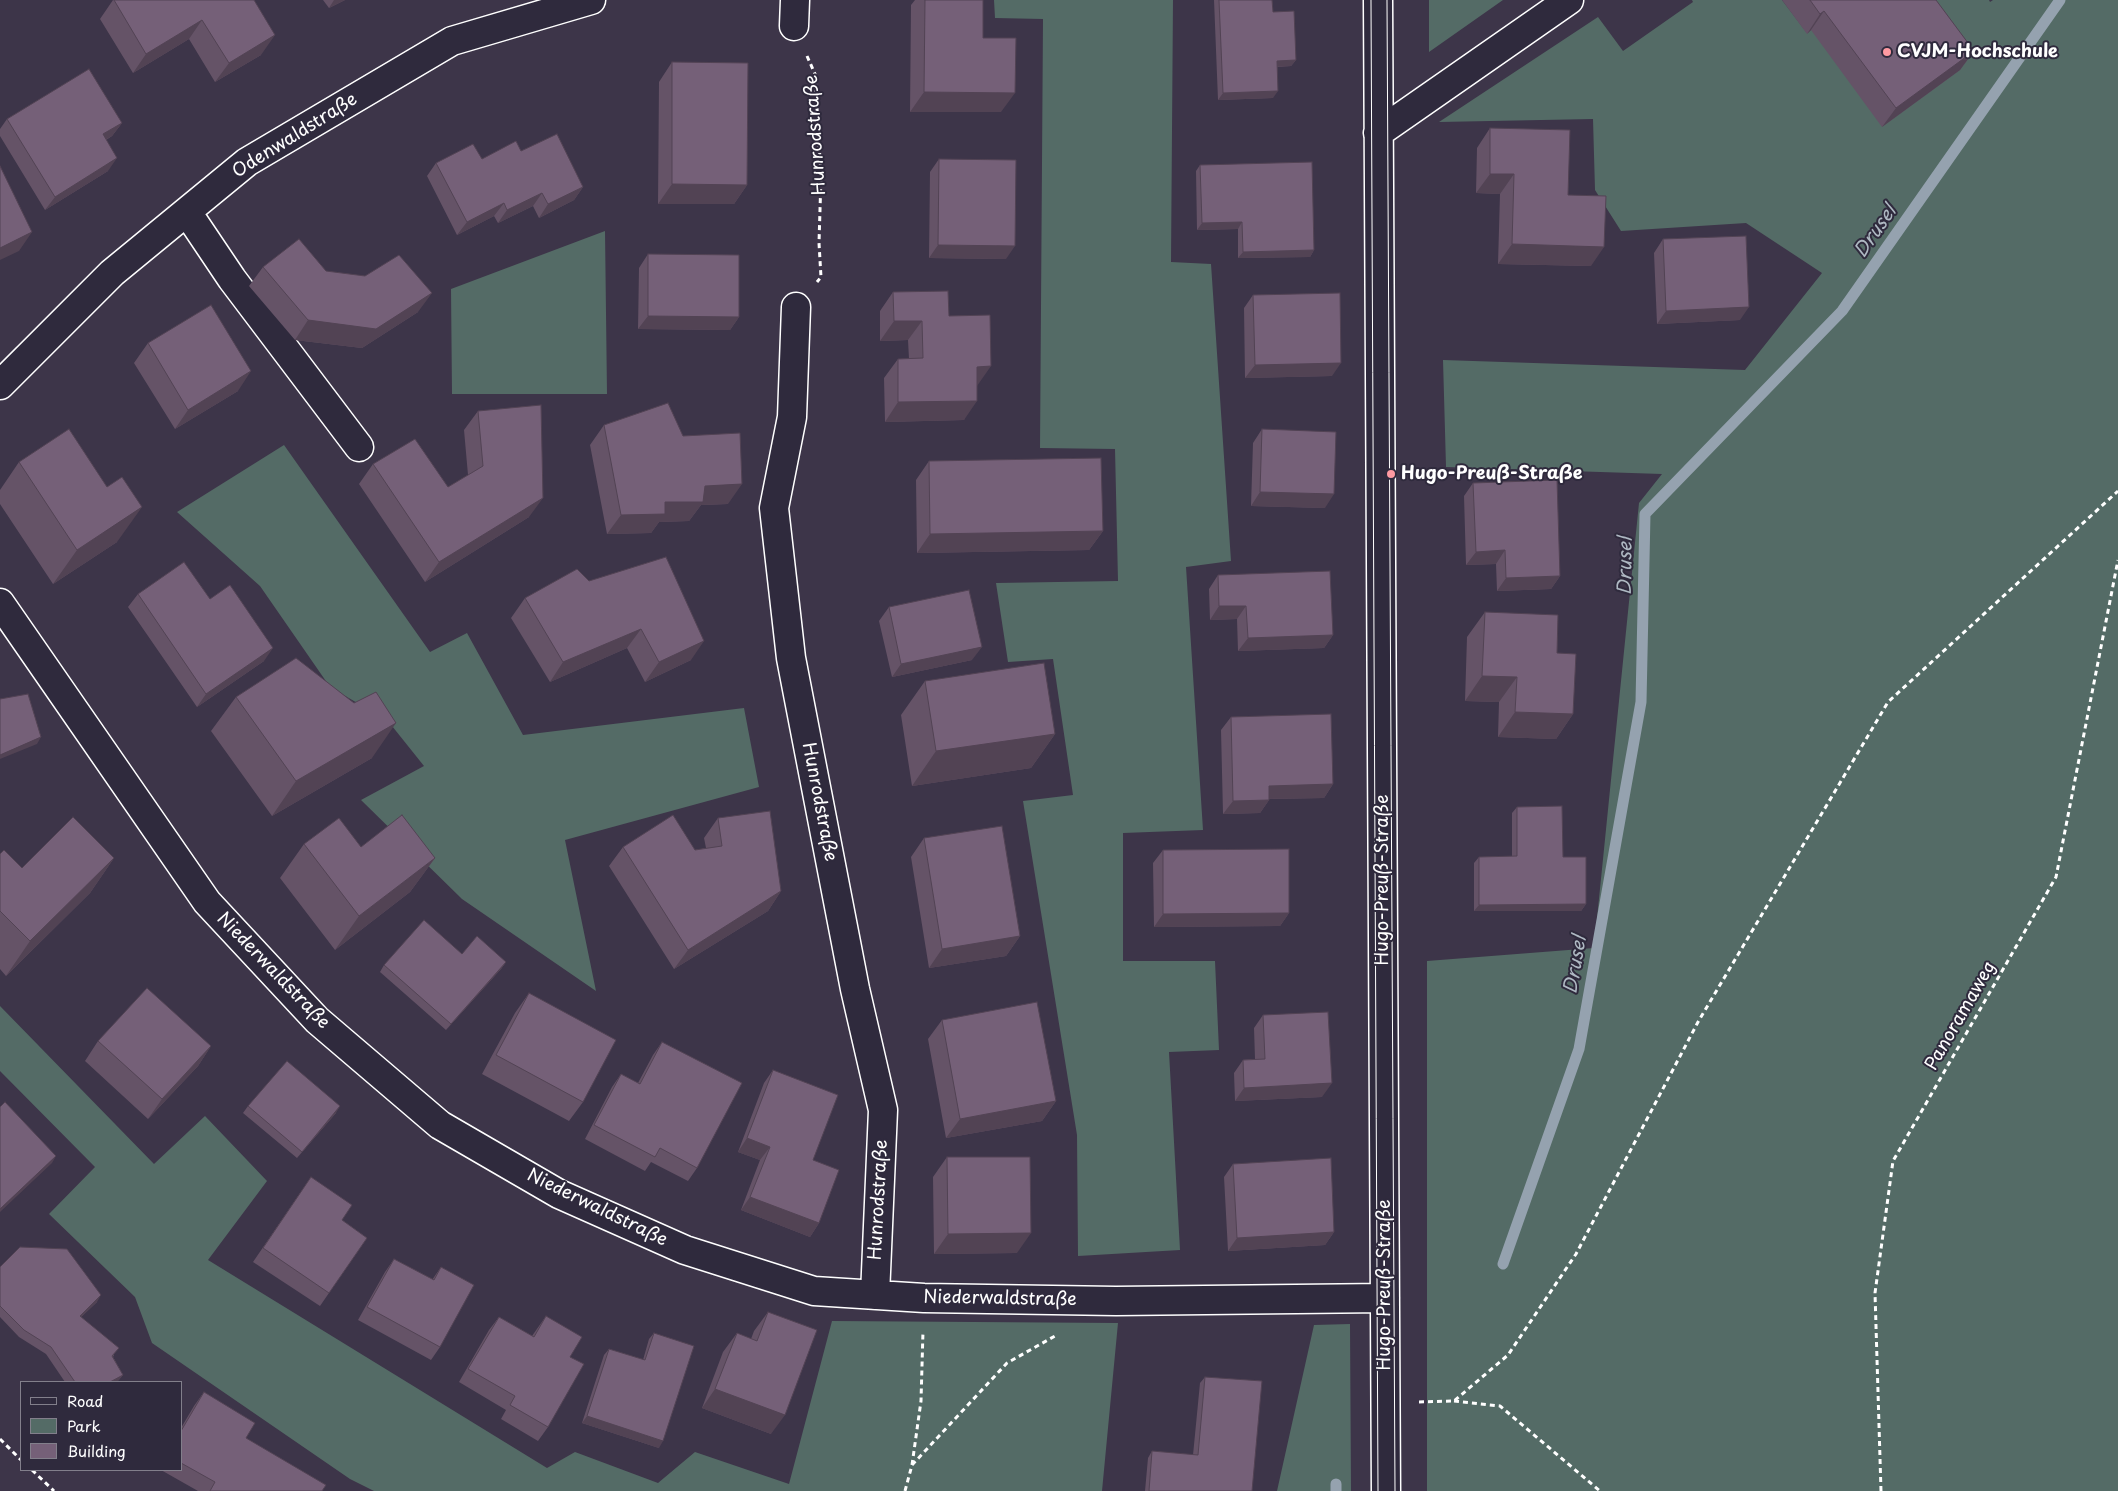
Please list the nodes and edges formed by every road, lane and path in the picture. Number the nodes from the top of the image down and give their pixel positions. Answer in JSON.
{"nodes":[{"id":1,"x":590,"y":0,"type":"edge"},
{"id":2,"x":1378,"y":0,"type":"edge"},
{"id":3,"x":1569,"y":0,"type":"edge"},
{"id":4,"x":795,"y":13,"type":"edge"},
{"id":5,"x":1378,"y":133,"type":"junction"},
{"id":6,"x":187,"y":212,"type":"junction"},
{"id":7,"x":819,"y":243,"type":"dead end"},
{"id":8,"x":796,"y":307,"type":"dead end"},
{"id":9,"x":0,"y":385,"type":"edge"},
{"id":10,"x":359,"y":447,"type":"dead end"},
{"id":11,"x":2118,"y":491,"type":"edge"},
{"id":12,"x":2118,"y":560,"type":"edge"},
{"id":13,"x":0,"y":603,"type":"edge"},
{"id":14,"x":875,"y":1295,"type":"junction"},
{"id":15,"x":924,"y":1298,"type":"junction"},
{"id":16,"x":1385,"y":1298,"type":"junction"},
{"id":17,"x":1057,"y":1334,"type":"dead end"},
{"id":18,"x":1454,"y":1401,"type":"junction"},
{"id":19,"x":1386,"y":1403,"type":"junction"},
{"id":20,"x":0,"y":1439,"type":"edge"},
{"id":21,"x":20,"y":1459,"type":"edge"},
{"id":22,"x":912,"y":1465,"type":"junction"},
{"id":23,"x":33,"y":1471,"type":"edge"},
{"id":24,"x":54,"y":1491,"type":"edge"},
{"id":25,"x":905,"y":1491,"type":"edge"},
{"id":26,"x":1386,"y":1491,"type":"edge"},
{"id":27,"x":1600,"y":1491,"type":"edge"},
{"id":28,"x":1881,"y":1491,"type":"edge"}],
"edges":[{"from":1,"to":6,"type":"street","name":"Odenwaldstraße"},
{"from":2,"to":5,"type":"street","name":"Hugo-Preuß-Straße"},
{"from":3,"to":5,"type":"street"},
{"from":4,"to":7,"type":"path","name":"Hunrodstraße"},
{"from":5,"to":16,"type":"street","name":"Hugo-Preuß-Straße"},
{"from":6,"to":9,"type":"street","name":"Odenwaldstraße"},
{"from":6,"to":10,"type":"street"},
{"from":8,"to":14,"type":"street","name":"Hunrodstraße"},
{"from":11,"to":18,"type":"path"},
{"from":12,"to":28,"type":"path","name":"Panoramaweg"},
{"from":13,"to":14,"type":"street","name":"Niederwaldstraße"},
{"from":14,"to":15,"type":"street","name":"Niederwaldstraße"},
{"from":15,"to":16,"type":"street","name":"Niederwaldstraße"},
{"from":15,"to":22,"type":"path"},
{"from":16,"to":19,"type":"street","name":"Hugo-Preuß-Straße"},
{"from":17,"to":22,"type":"path"},
{"from":18,"to":19,"type":"path"},
{"from":18,"to":27,"type":"path"},
{"from":19,"to":26,"type":"street","name":"Hugo-Preuß-Straße"},
{"from":20,"to":21,"type":"path"},
{"from":22,"to":25,"type":"path"},
{"from":23,"to":24,"type":"path"}]}
